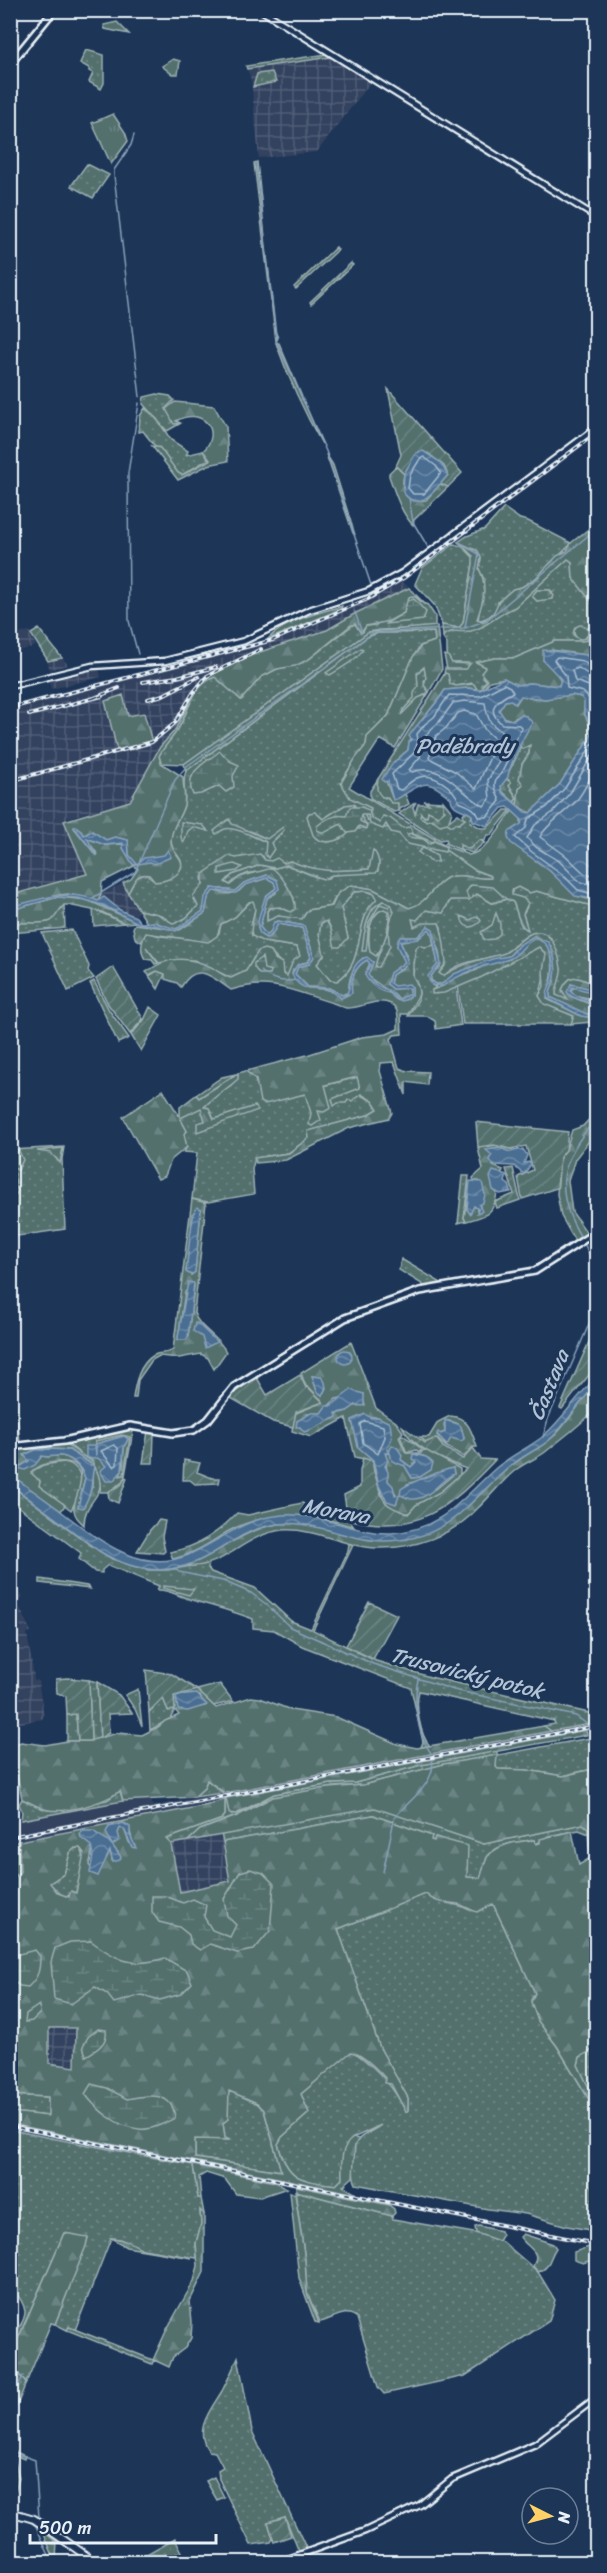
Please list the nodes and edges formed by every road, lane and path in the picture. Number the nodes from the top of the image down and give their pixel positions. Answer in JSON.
{"nodes":[{"id":1,"x":54,"y":10,"type":"edge"},
{"id":2,"x":261,"y":10,"type":"edge"},
{"id":3,"x":10,"y":64,"type":"edge"},
{"id":4,"x":597,"y":217,"type":"edge"},
{"id":5,"x":597,"y":428,"type":"edge"},
{"id":6,"x":10,"y":686,"type":"edge"},
{"id":7,"x":597,"y":1232,"type":"edge"},
{"id":8,"x":10,"y":1447,"type":"edge"},
{"id":9,"x":597,"y":2398,"type":"edge"},
{"id":10,"x":10,"y":2512,"type":"edge"},
{"id":11,"x":95,"y":2562,"type":"edge"},
{"id":12,"x":280,"y":2562,"type":"edge"}],
"edges":[{"from":1,"to":3,"type":"main road"},
{"from":2,"to":4,"type":"street"},
{"from":5,"to":6,"type":"street"},
{"from":7,"to":8,"type":"main road"},
{"from":9,"to":12,"type":"street"},
{"from":10,"to":11,"type":"main road"}]}
